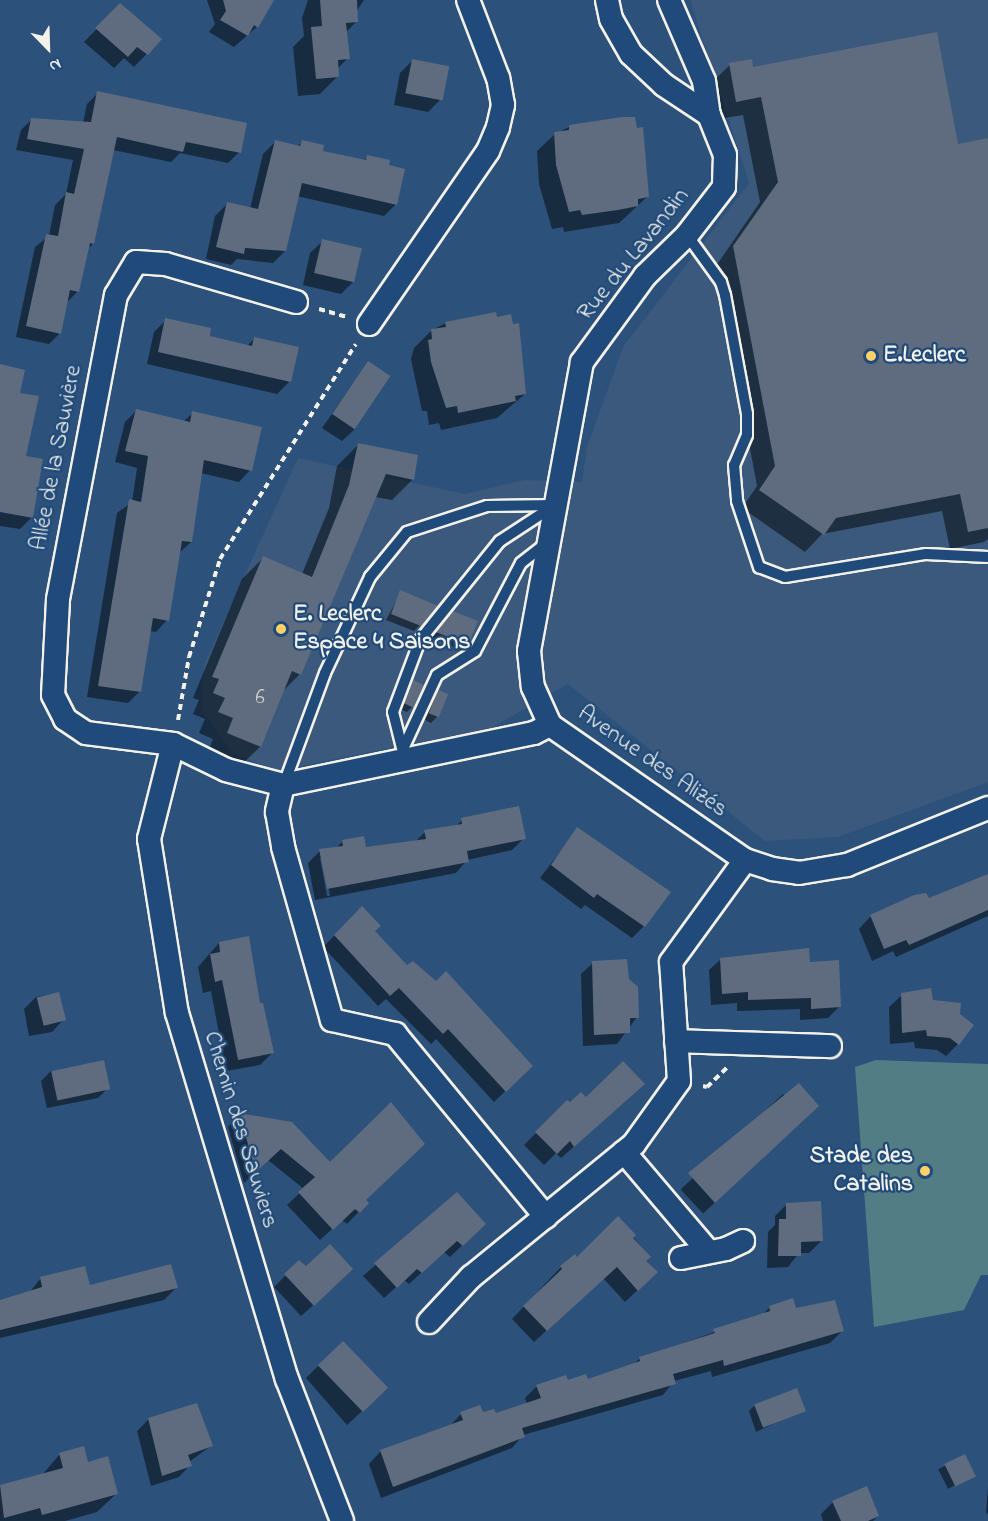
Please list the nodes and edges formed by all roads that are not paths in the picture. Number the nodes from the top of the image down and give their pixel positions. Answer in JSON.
{"nodes":[{"id":1,"x":468,"y":0,"type":"edge"},
{"id":2,"x":607,"y":0,"type":"edge"},
{"id":3,"x":669,"y":0,"type":"edge"},
{"id":4,"x":709,"y":115,"type":"junction"},
{"id":5,"x":687,"y":235,"type":"junction"},
{"id":6,"x":296,"y":302,"type":"road end"},
{"id":7,"x":369,"y":324,"type":"road end"},
{"id":8,"x":555,"y":505,"type":"junction"},
{"id":9,"x":548,"y":542,"type":"junction"},
{"id":10,"x":988,"y":557,"type":"edge"},
{"id":11,"x":550,"y":724,"type":"junction"},
{"id":12,"x":173,"y":744,"type":"junction"},
{"id":13,"x":404,"y":755,"type":"junction"},
{"id":14,"x":283,"y":785,"type":"junction"},
{"id":15,"x":988,"y":808,"type":"edge"},
{"id":16,"x":745,"y":860,"type":"junction"},
{"id":17,"x":676,"y":1041,"type":"junction"},
{"id":18,"x":830,"y":1046,"type":"dead end"},
{"id":19,"x":624,"y":1152,"type":"junction"},
{"id":20,"x":546,"y":1217,"type":"junction"},
{"id":21,"x":743,"y":1241,"type":"dead end"},
{"id":22,"x":708,"y":1251,"type":"junction"},
{"id":23,"x":681,"y":1258,"type":"dead end"},
{"id":24,"x":429,"y":1322,"type":"dead end"},
{"id":25,"x":342,"y":1521,"type":"edge"}],
"edges":[{"from":1,"to":7,"type":"street"},
{"from":2,"to":4,"type":"street"},
{"from":3,"to":4,"type":"street","name":"Rue du Lavandin"},
{"from":4,"to":5,"type":"street","name":"Rue du Lavandin"},
{"from":5,"to":8,"type":"street","name":"Rue du Lavandin"},
{"from":5,"to":10,"type":"lane"},
{"from":6,"to":12,"type":"street","name":"Allée de la Sauvière"},
{"from":8,"to":9,"type":"street","name":"Rue du Lavandin"},
{"from":8,"to":13,"type":"lane"},
{"from":8,"to":14,"type":"lane"},
{"from":9,"to":11,"type":"street","name":"Rue du Lavandin"},
{"from":9,"to":13,"type":"lane"},
{"from":11,"to":13,"type":"street","name":"Avenue des Alizés"},
{"from":11,"to":16,"type":"street","name":"Avenue des Alizés"},
{"from":12,"to":14,"type":"street","name":"Avenue des Alizés"},
{"from":12,"to":25,"type":"street","name":"Chemin des Sauviers"},
{"from":13,"to":14,"type":"street","name":"Avenue des Alizés"},
{"from":14,"to":20,"type":"street"},
{"from":15,"to":16,"type":"street","name":"Avenue des Alizés"},
{"from":16,"to":17,"type":"street"},
{"from":17,"to":18,"type":"street"},
{"from":17,"to":19,"type":"street"},
{"from":19,"to":20,"type":"street"},
{"from":19,"to":22,"type":"street"},
{"from":20,"to":24,"type":"street"},
{"from":21,"to":22,"type":"street"},
{"from":22,"to":23,"type":"street"}]}
